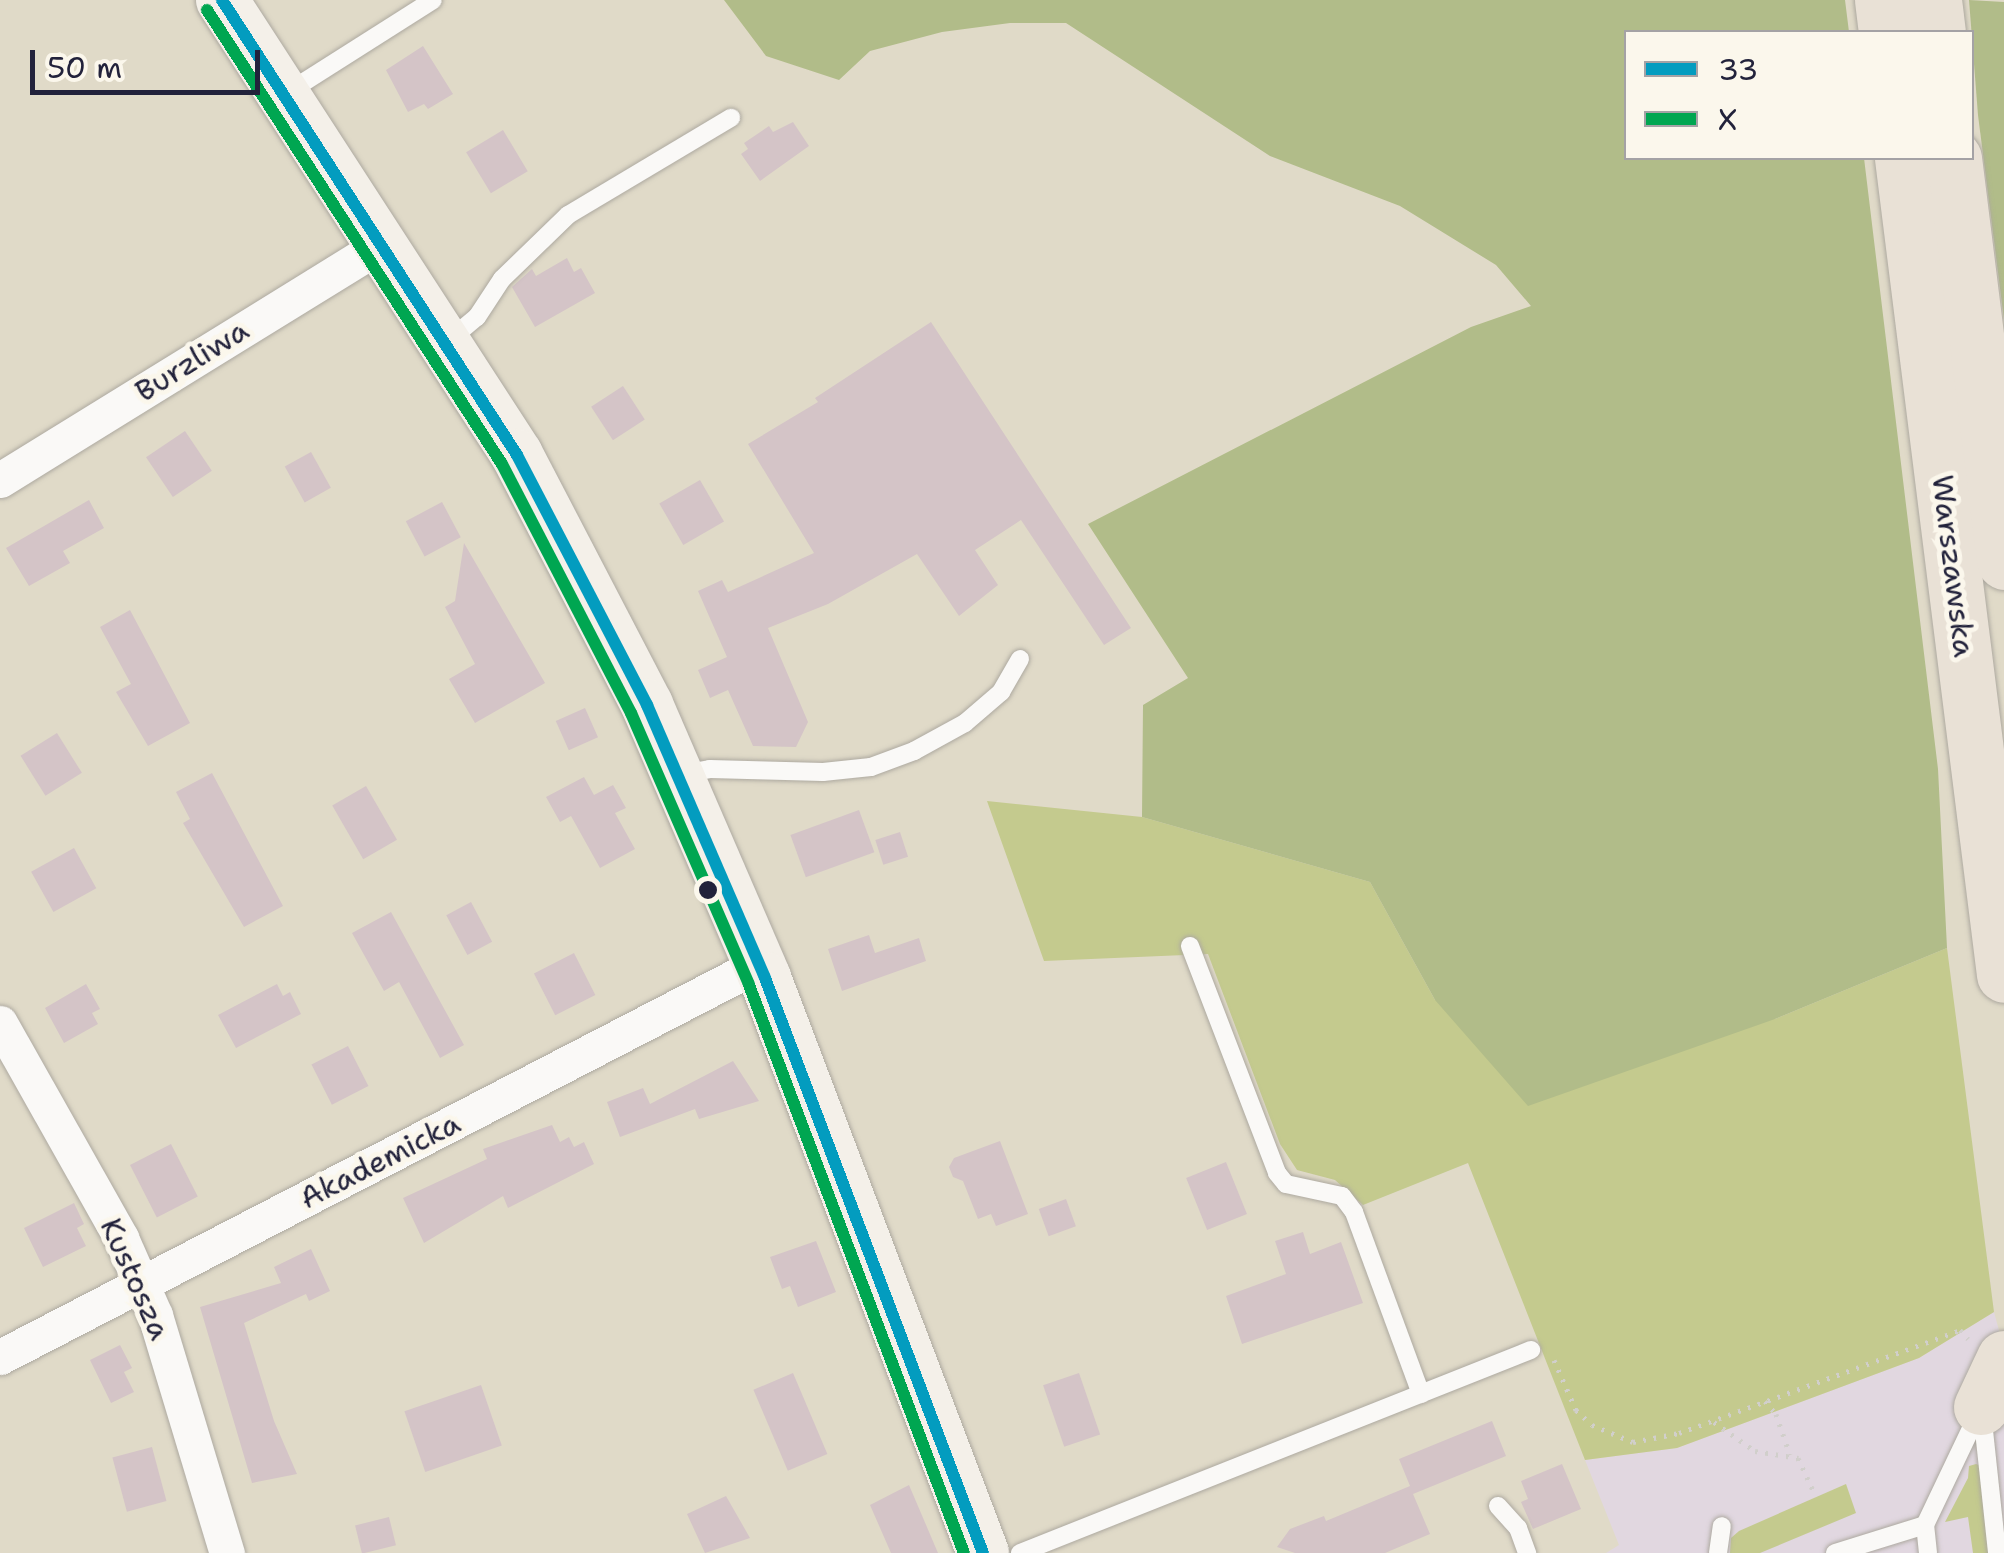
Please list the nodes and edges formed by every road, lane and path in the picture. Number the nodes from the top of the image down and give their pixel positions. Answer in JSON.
{"nodes":[{"id":1,"x":222,"y":0,"type":"edge"},
{"id":2,"x":433,"y":0,"type":"edge"},
{"id":3,"x":1882,"y":0,"type":"edge"},
{"id":4,"x":1934,"y":0,"type":"edge"},
{"id":5,"x":1886,"y":30,"type":"edge"},
{"id":6,"x":1938,"y":30,"type":"edge"},
{"id":7,"x":285,"y":94,"type":"junction"},
{"id":8,"x":731,"y":118,"type":"dead end"},
{"id":9,"x":1902,"y":160,"type":"edge"},
{"id":10,"x":1954,"y":160,"type":"edge"},
{"id":11,"x":384,"y":243,"type":"junction"},
{"id":12,"x":447,"y":343,"type":"junction"},
{"id":13,"x":0,"y":480,"type":"edge"},
{"id":14,"x":2004,"y":562,"type":"edge"},
{"id":15,"x":1020,"y":659,"type":"dead end"},
{"id":16,"x":677,"y":775,"type":"junction"},
{"id":17,"x":1190,"y":946,"type":"dead end"},
{"id":18,"x":759,"y":964,"type":"junction"},
{"id":19,"x":2004,"y":975,"type":"edge"},
{"id":20,"x":0,"y":1023,"type":"edge"},
{"id":21,"x":141,"y":1283,"type":"junction"},
{"id":22,"x":1532,"y":1350,"type":"joint"},
{"id":23,"x":0,"y":1357,"type":"edge"},
{"id":24,"x":1995,"y":1379,"type":"edge"},
{"id":25,"x":1420,"y":1394,"type":"junction"},
{"id":26,"x":1765,"y":1402,"type":"junction"},
{"id":27,"x":1711,"y":1421,"type":"junction"},
{"id":28,"x":1790,"y":1456,"type":"junction"},
{"id":29,"x":1814,"y":1490,"type":"dead end"},
{"id":30,"x":1498,"y":1506,"type":"dead end"},
{"id":31,"x":1722,"y":1526,"type":"dead end"},
{"id":32,"x":1925,"y":1526,"type":"junction"},
{"id":33,"x":227,"y":1553,"type":"edge"},
{"id":34,"x":983,"y":1553,"type":"edge"},
{"id":35,"x":1020,"y":1553,"type":"edge"},
{"id":36,"x":1527,"y":1553,"type":"edge"},
{"id":37,"x":1718,"y":1553,"type":"edge"},
{"id":38,"x":1835,"y":1553,"type":"edge"},
{"id":39,"x":1928,"y":1553,"type":"edge"},
{"id":40,"x":1998,"y":1553,"type":"edge"}],
"edges":[{"from":1,"to":7,"type":"street"},
{"from":2,"to":7,"type":"lane"},
{"from":3,"to":5,"type":"main road"},
{"from":4,"to":6,"type":"main road"},
{"from":7,"to":11,"type":"street"},
{"from":8,"to":12,"type":"lane"},
{"from":9,"to":19,"type":"main road","name":"Warszawska"},
{"from":10,"to":14,"type":"main road","name":"Warszawska"},
{"from":11,"to":12,"type":"street"},
{"from":11,"to":13,"type":"street","name":"Burzliwa"},
{"from":12,"to":16,"type":"street"},
{"from":15,"to":16,"type":"lane"},
{"from":16,"to":18,"type":"street"},
{"from":17,"to":25,"type":"lane"},
{"from":18,"to":21,"type":"street","name":"Akademicka"},
{"from":18,"to":34,"type":"street"},
{"from":20,"to":21,"type":"street","name":"Kustosza"},
{"from":21,"to":23,"type":"street","name":"Akademicka"},
{"from":21,"to":33,"type":"street","name":"Kustosza"},
{"from":22,"to":25,"type":"lane"},
{"from":22,"to":27,"type":"path"},
{"from":24,"to":26,"type":"path"},
{"from":24,"to":32,"type":"lane"},
{"from":24,"to":40,"type":"lane"},
{"from":25,"to":35,"type":"lane"},
{"from":26,"to":27,"type":"path"},
{"from":26,"to":28,"type":"path"},
{"from":27,"to":28,"type":"path"},
{"from":28,"to":29,"type":"path"},
{"from":30,"to":36,"type":"lane"},
{"from":31,"to":37,"type":"lane"},
{"from":32,"to":38,"type":"lane"},
{"from":32,"to":39,"type":"lane"}]}
